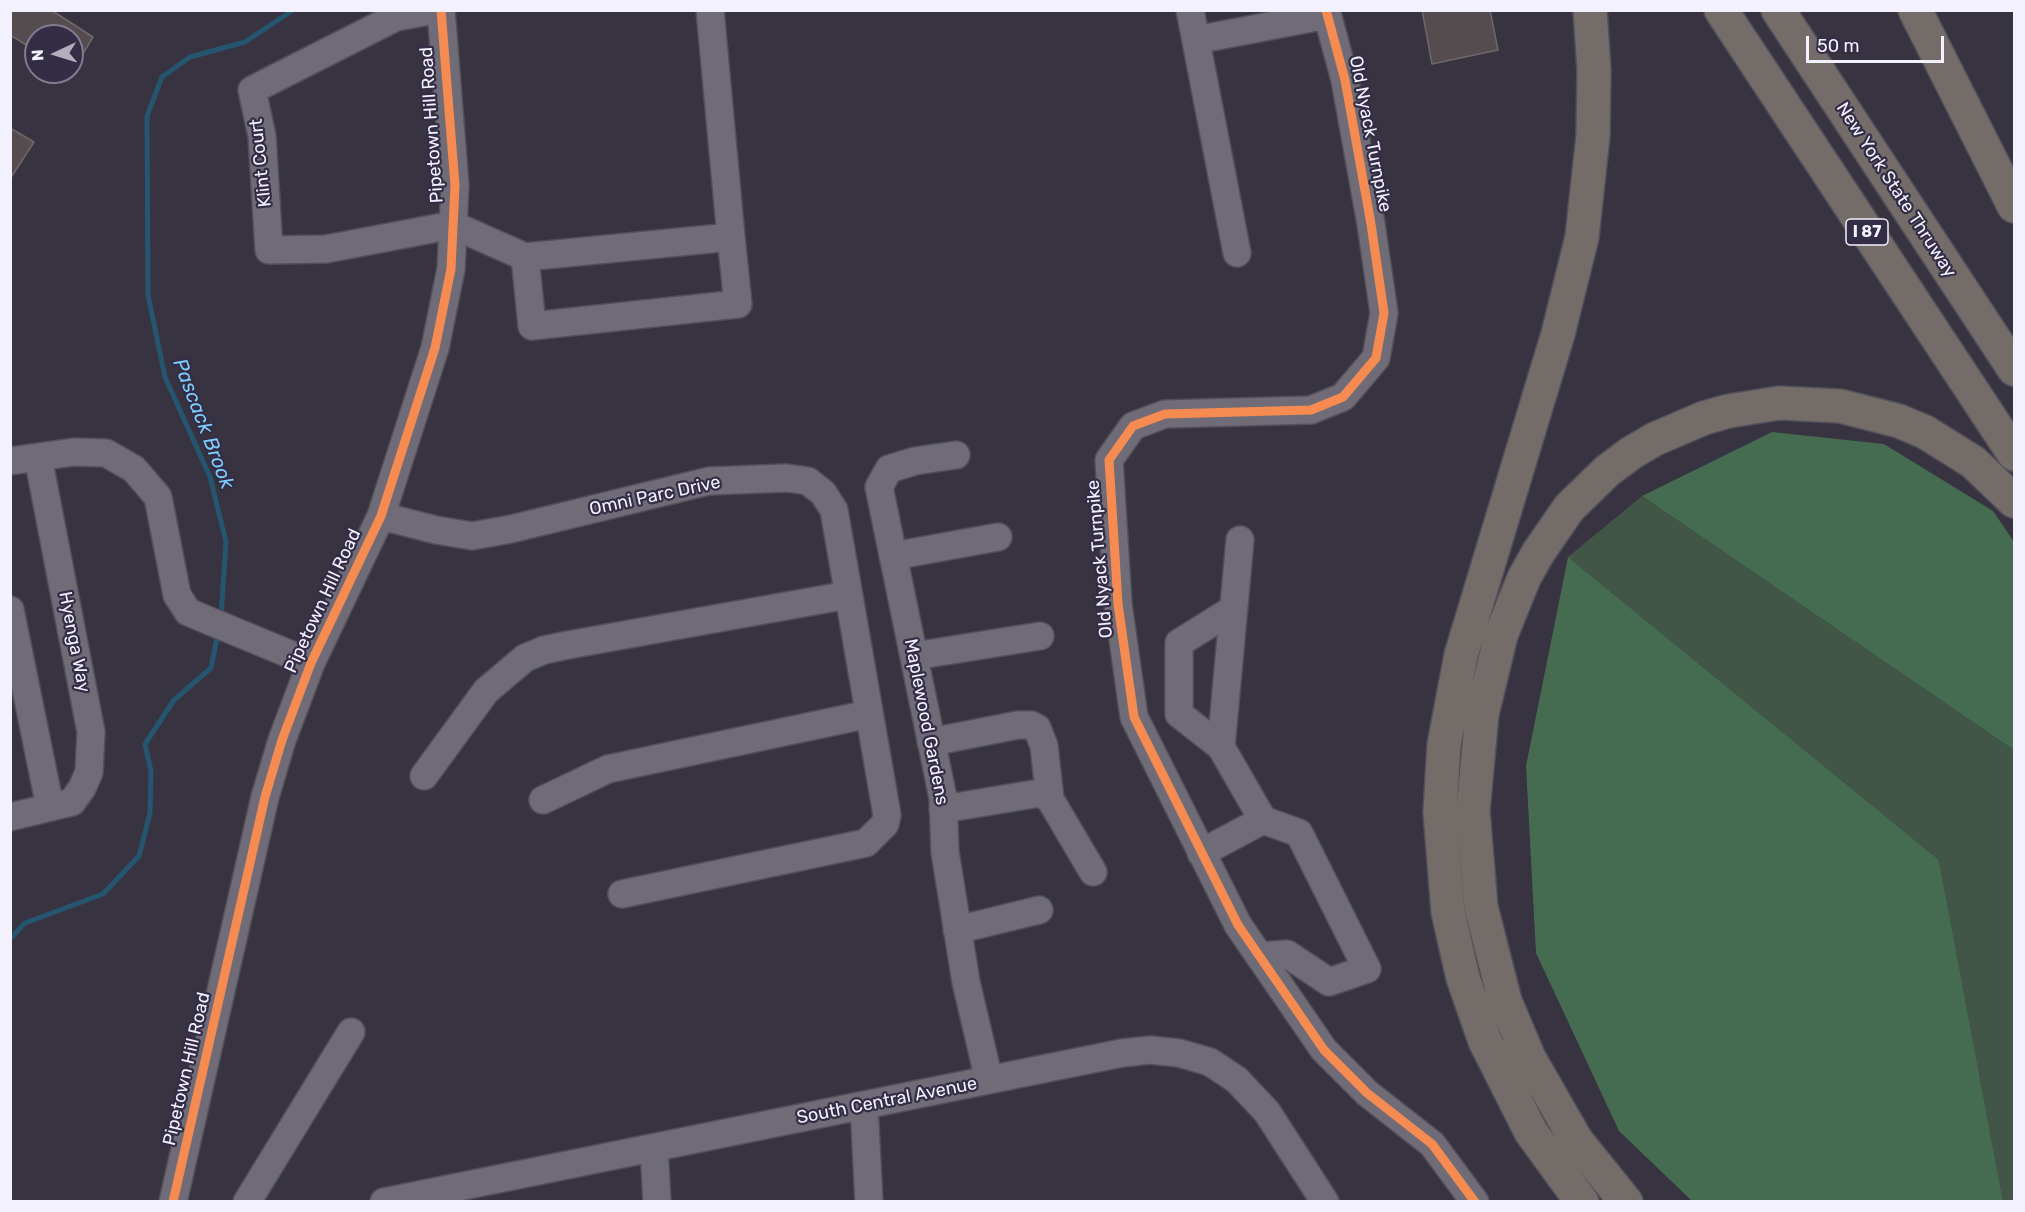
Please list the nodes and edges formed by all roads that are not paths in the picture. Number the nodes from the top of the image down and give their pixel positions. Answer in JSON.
{"nodes":[{"id":1,"x":435,"y":10,"type":"edge"},
{"id":2,"x":441,"y":10,"type":"edge"},
{"id":3,"x":710,"y":10,"type":"edge"},
{"id":4,"x":1190,"y":10,"type":"edge"},
{"id":5,"x":1590,"y":10,"type":"edge"},
{"id":6,"x":1720,"y":10,"type":"edge"},
{"id":7,"x":1778,"y":10,"type":"edge"},
{"id":8,"x":1915,"y":10,"type":"edge"},
{"id":9,"x":1327,"y":13,"type":"edge"},
{"id":10,"x":1196,"y":40,"type":"junction"},
{"id":11,"x":2014,"y":206,"type":"edge"},
{"id":12,"x":453,"y":225,"type":"junction"},
{"id":13,"x":731,"y":237,"type":"junction"},
{"id":14,"x":1237,"y":253,"type":"dead end"},
{"id":15,"x":525,"y":257,"type":"junction"},
{"id":16,"x":2014,"y":369,"type":"edge"},
{"id":17,"x":2014,"y":454,"type":"edge"},
{"id":18,"x":956,"y":455,"type":"dead end"},
{"id":19,"x":38,"y":457,"type":"junction"},
{"id":20,"x":10,"y":461,"type":"edge"},
{"id":21,"x":2014,"y":501,"type":"edge"},
{"id":22,"x":381,"y":516,"type":"junction"},
{"id":23,"x":998,"y":537,"type":"dead end"},
{"id":24,"x":1239,"y":540,"type":"dead end"},
{"id":25,"x":893,"y":556,"type":"junction"},
{"id":26,"x":848,"y":595,"type":"junction"},
{"id":27,"x":10,"y":610,"type":"edge"},
{"id":28,"x":1232,"y":610,"type":"junction"},
{"id":29,"x":1040,"y":636,"type":"dead end"},
{"id":30,"x":914,"y":656,"type":"junction"},
{"id":31,"x":311,"y":663,"type":"junction"},
{"id":32,"x":869,"y":714,"type":"junction"},
{"id":33,"x":931,"y":742,"type":"junction"},
{"id":34,"x":1221,"y":747,"type":"junction"},
{"id":35,"x":424,"y":776,"type":"dead end"},
{"id":36,"x":1050,"y":799,"type":"junction"},
{"id":37,"x":543,"y":800,"type":"dead end"},
{"id":38,"x":50,"y":807,"type":"junction"},
{"id":39,"x":943,"y":809,"type":"junction"},
{"id":40,"x":10,"y":817,"type":"edge"},
{"id":41,"x":1263,"y":820,"type":"junction"},
{"id":42,"x":1202,"y":853,"type":"junction"},
{"id":43,"x":1093,"y":872,"type":"dead end"},
{"id":44,"x":622,"y":894,"type":"dead end"},
{"id":45,"x":1039,"y":910,"type":"dead end"},
{"id":46,"x":957,"y":930,"type":"junction"},
{"id":47,"x":1261,"y":956,"type":"junction"},
{"id":48,"x":351,"y":1032,"type":"dead end"},
{"id":49,"x":989,"y":1080,"type":"junction"},
{"id":50,"x":864,"y":1105,"type":"junction"},
{"id":51,"x":654,"y":1148,"type":"junction"},
{"id":52,"x":451,"y":1196,"type":"edge"},
{"id":53,"x":173,"y":1202,"type":"edge"},
{"id":54,"x":247,"y":1202,"type":"edge"},
{"id":55,"x":384,"y":1202,"type":"edge"},
{"id":56,"x":657,"y":1202,"type":"edge"},
{"id":57,"x":869,"y":1202,"type":"edge"},
{"id":58,"x":1325,"y":1202,"type":"edge"},
{"id":59,"x":1475,"y":1202,"type":"edge"},
{"id":60,"x":1582,"y":1202,"type":"edge"},
{"id":61,"x":1626,"y":1202,"type":"edge"}],
"edges":[{"from":1,"to":12,"type":"street","name":"Klint Court"},
{"from":2,"to":12,"type":"street","name":"Pipetown Hill Road"},
{"from":3,"to":13,"type":"street"},
{"from":4,"to":10,"type":"street"},
{"from":5,"to":60,"type":"highway"},
{"from":6,"to":17,"type":"highway","number":"I 87"},
{"from":7,"to":16,"type":"highway","name":"New York State Thruway","number":"I 87"},
{"from":8,"to":11,"type":"highway"},
{"from":9,"to":10,"type":"street"},
{"from":9,"to":42,"type":"street","name":"Old Nyack Turnpike"},
{"from":10,"to":14,"type":"street"},
{"from":12,"to":15,"type":"street"},
{"from":12,"to":22,"type":"street","name":"Pipetown Hill Road"},
{"from":13,"to":15,"type":"street"},
{"from":13,"to":15,"type":"street"},
{"from":18,"to":25,"type":"street","name":"Maplewood Gardens"},
{"from":19,"to":20,"type":"street"},
{"from":19,"to":31,"type":"street"},
{"from":19,"to":38,"type":"street","name":"Hyenga Way"},
{"from":21,"to":61,"type":"highway"},
{"from":22,"to":26,"type":"street","name":"Omni Parc Drive"},
{"from":22,"to":31,"type":"street","name":"Pipetown Hill Road"},
{"from":23,"to":25,"type":"street"},
{"from":24,"to":28,"type":"street"},
{"from":25,"to":30,"type":"street","name":"Maplewood Gardens"},
{"from":26,"to":32,"type":"street","name":"Omni Parc Drive"},
{"from":26,"to":35,"type":"street"},
{"from":27,"to":38,"type":"street"},
{"from":28,"to":34,"type":"street"},
{"from":28,"to":34,"type":"street"},
{"from":29,"to":30,"type":"street"},
{"from":30,"to":33,"type":"street","name":"Maplewood Gardens"},
{"from":31,"to":53,"type":"street","name":"Pipetown Hill Road"},
{"from":32,"to":37,"type":"street"},
{"from":32,"to":44,"type":"street","name":"Omni Parc Drive"},
{"from":33,"to":36,"type":"street"},
{"from":33,"to":39,"type":"street","name":"Maplewood Gardens"},
{"from":34,"to":41,"type":"street"},
{"from":36,"to":39,"type":"street"},
{"from":36,"to":43,"type":"street"},
{"from":38,"to":40,"type":"street","name":"Hyenga Way"},
{"from":39,"to":46,"type":"street","name":"Maplewood Gardens"},
{"from":41,"to":42,"type":"street"},
{"from":41,"to":47,"type":"street"},
{"from":42,"to":47,"type":"street","name":"Old Nyack Turnpike"},
{"from":45,"to":46,"type":"street"},
{"from":46,"to":49,"type":"street","name":"Maplewood Gardens"},
{"from":47,"to":59,"type":"street","name":"Old Nyack Turnpike"},
{"from":48,"to":54,"type":"street"},
{"from":49,"to":50,"type":"street","name":"South Central Avenue"},
{"from":49,"to":58,"type":"street","name":"South Central Avenue"},
{"from":50,"to":51,"type":"street","name":"South Central Avenue"},
{"from":50,"to":57,"type":"street"},
{"from":51,"to":52,"type":"street","name":"South Central Avenue"},
{"from":51,"to":56,"type":"street"},
{"from":52,"to":55,"type":"street","name":"South Central Avenue"}]}
